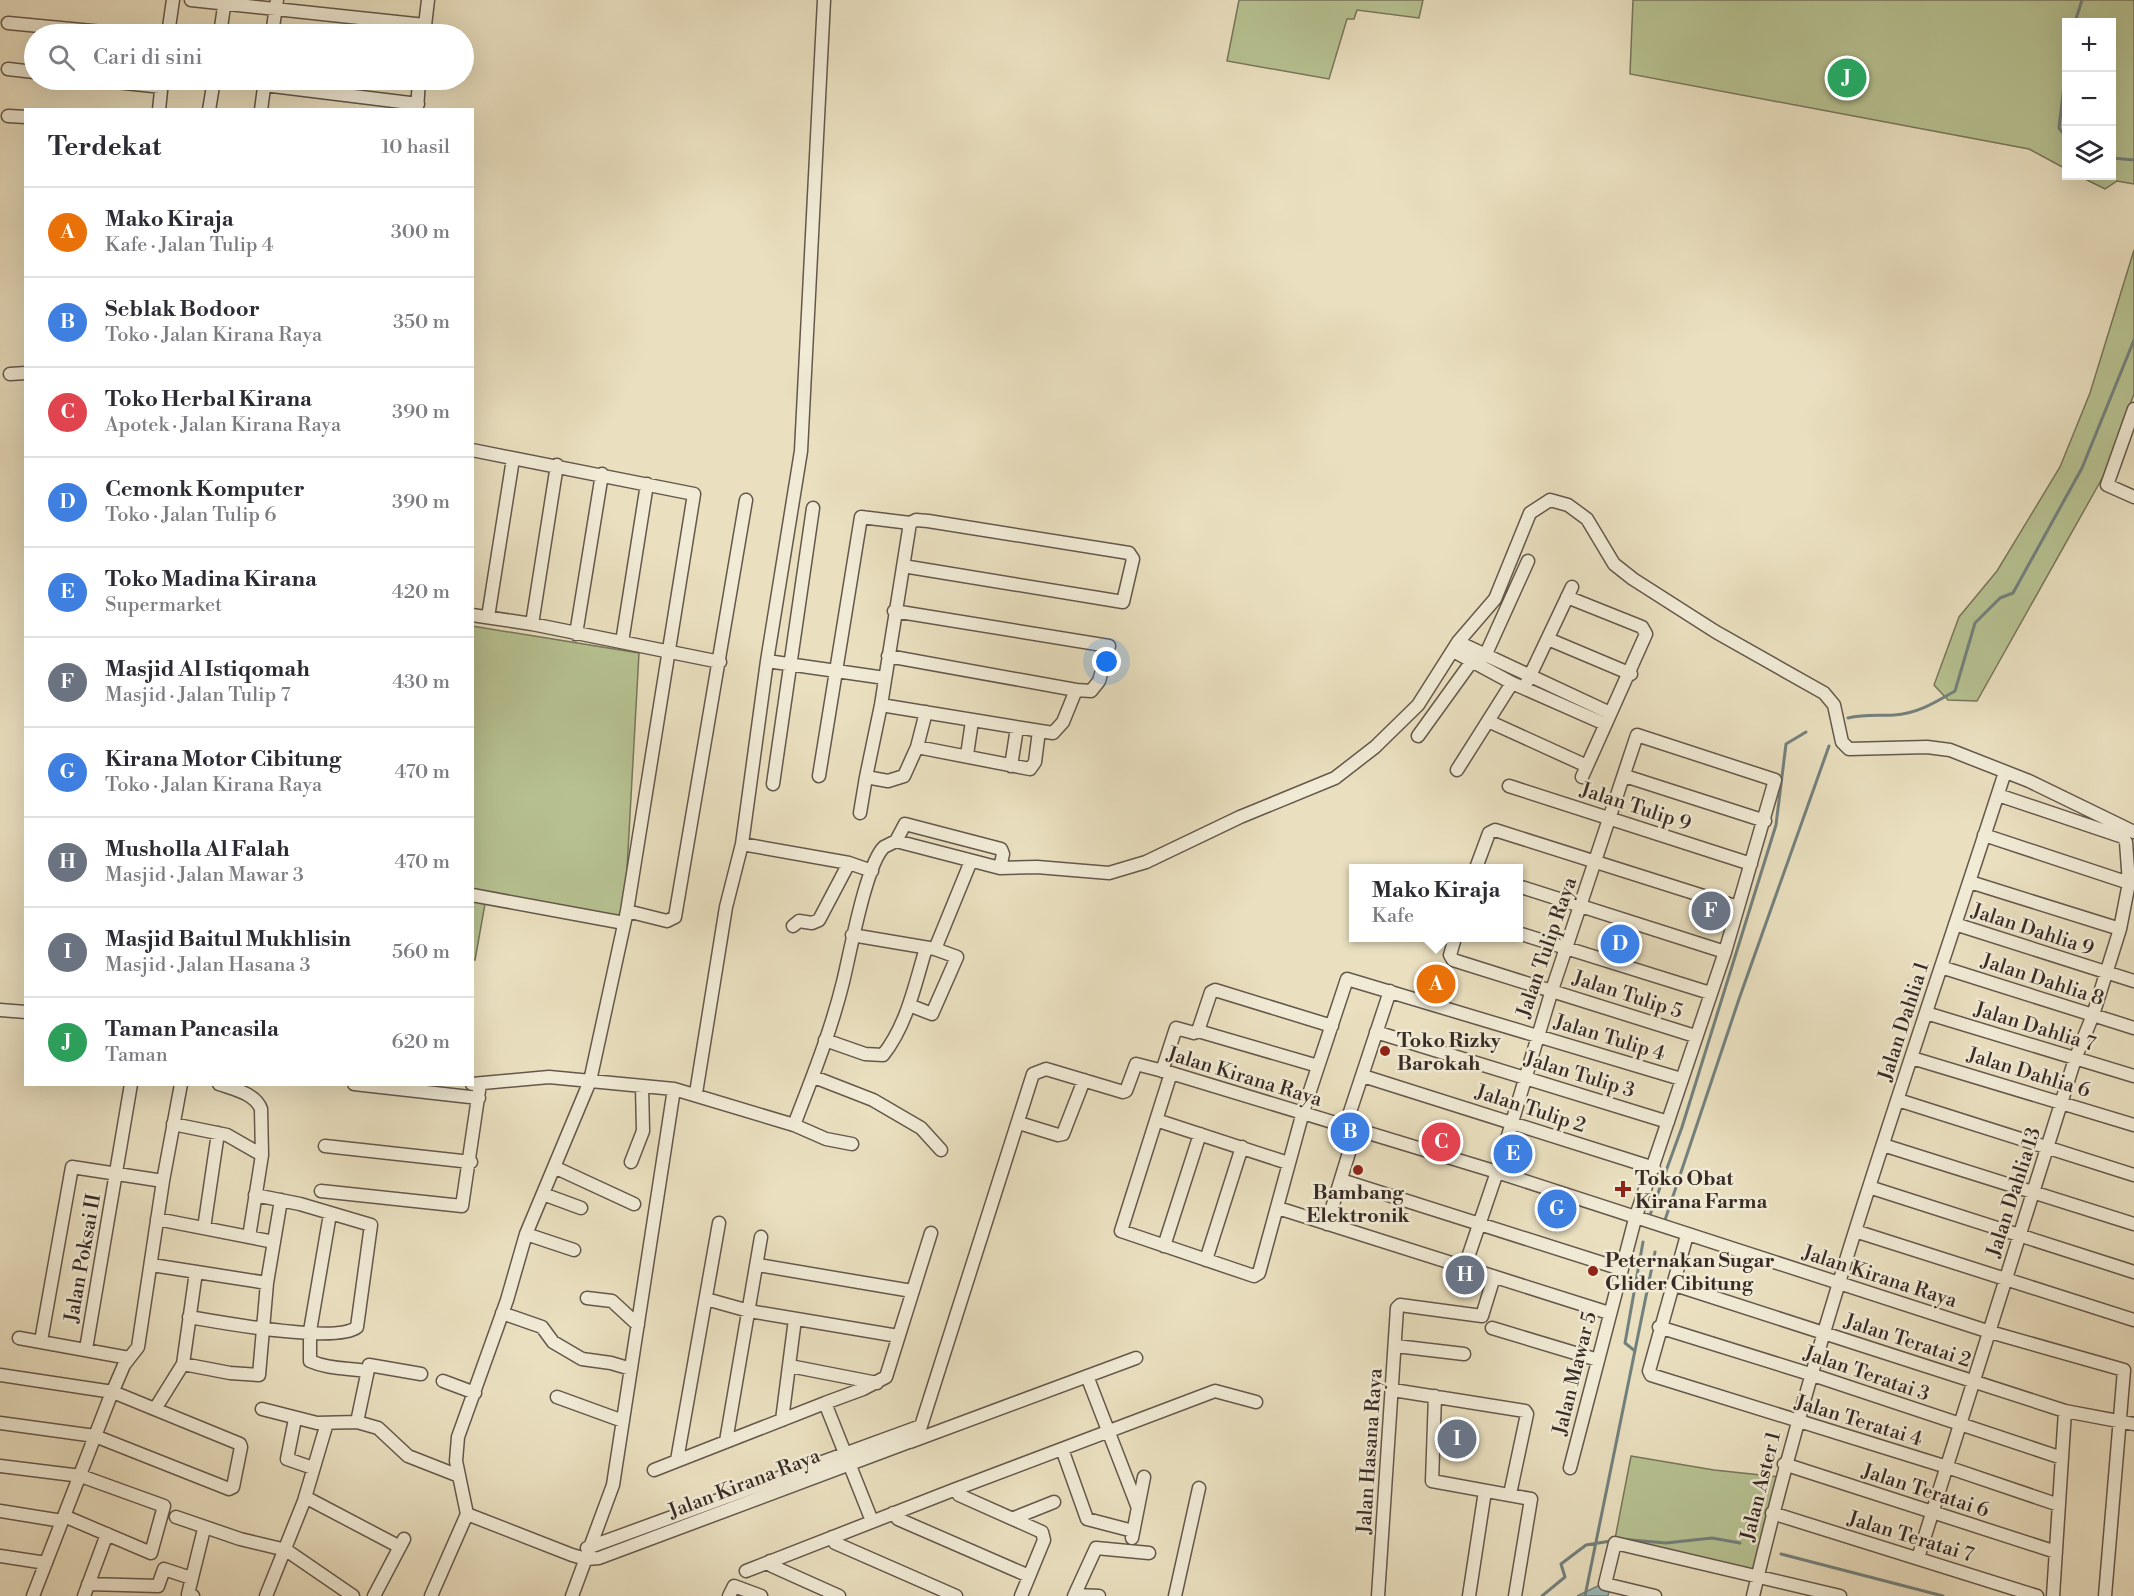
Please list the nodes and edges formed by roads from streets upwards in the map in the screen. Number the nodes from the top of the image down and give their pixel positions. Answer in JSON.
{"nodes":[{"id":1,"x":173,"y":0,"type":"edge"},
{"id":2,"x":191,"y":0,"type":"edge"},
{"id":3,"x":428,"y":0,"type":"edge"},
{"id":4,"x":824,"y":0,"type":"edge"},
{"id":5,"x":225,"y":2,"type":"edge"},
{"id":6,"x":277,"y":5,"type":"edge"},
{"id":7,"x":8,"y":23,"type":"dead end"},
{"id":8,"x":169,"y":24,"type":"edge"},
{"id":9,"x":222,"y":24,"type":"edge"},
{"id":10,"x":274,"y":24,"type":"edge"},
{"id":11,"x":389,"y":24,"type":"edge"},
{"id":12,"x":426,"y":24,"type":"edge"},
{"id":13,"x":24,"y":25,"type":"edge"},
{"id":14,"x":8,"y":69,"type":"dead end"},
{"id":15,"x":24,"y":71,"type":"edge"},
{"id":16,"x":161,"y":90,"type":"edge"},
{"id":17,"x":212,"y":90,"type":"edge"},
{"id":18,"x":264,"y":90,"type":"edge"},
{"id":19,"x":314,"y":90,"type":"edge"},
{"id":20,"x":418,"y":90,"type":"edge"},
{"id":21,"x":417,"y":107,"type":"edge"},
{"id":22,"x":159,"y":108,"type":"edge"},
{"id":23,"x":209,"y":108,"type":"edge"},
{"id":24,"x":261,"y":108,"type":"edge"},
{"id":25,"x":8,"y":116,"type":"dead end"},
{"id":26,"x":24,"y":117,"type":"edge"},
{"id":27,"x":24,"y":373,"type":"edge"},
{"id":28,"x":10,"y":374,"type":"dead end"},
{"id":29,"x":2134,"y":409,"type":"edge"},
{"id":30,"x":474,"y":450,"type":"edge"},
{"id":31,"x":513,"y":459,"type":"junction"},
{"id":32,"x":557,"y":465,"type":"junction"},
{"id":33,"x":602,"y":474,"type":"junction"},
{"id":34,"x":647,"y":484,"type":"junction"},
{"id":35,"x":2134,"y":497,"type":"edge"},
{"id":36,"x":746,"y":500,"type":"dead end"},
{"id":37,"x":813,"y":508,"type":"dead end"},
{"id":38,"x":910,"y":523,"type":"junction"},
{"id":39,"x":1528,"y":561,"type":"dead end"},
{"id":40,"x":903,"y":566,"type":"junction"},
{"id":41,"x":894,"y":611,"type":"junction"},
{"id":42,"x":474,"y":615,"type":"edge"},
{"id":43,"x":488,"y":617,"type":"junction"},
{"id":44,"x":532,"y":624,"type":"junction"},
{"id":45,"x":576,"y":634,"type":"junction"},
{"id":46,"x":1548,"y":639,"type":"junction"},
{"id":47,"x":622,"y":642,"type":"junction"},
{"id":48,"x":1455,"y":647,"type":"junction"},
{"id":49,"x":669,"y":652,"type":"junction"},
{"id":50,"x":888,"y":656,"type":"junction"},
{"id":51,"x":1478,"y":657,"type":"junction"},
{"id":52,"x":767,"y":661,"type":"junction"},
{"id":53,"x":720,"y":662,"type":"junction"},
{"id":54,"x":789,"y":665,"type":"junction"},
{"id":55,"x":836,"y":672,"type":"junction"},
{"id":56,"x":1631,"y":674,"type":"junction"},
{"id":57,"x":1530,"y":676,"type":"junction"},
{"id":58,"x":885,"y":678,"type":"junction"},
{"id":59,"x":1517,"y":686,"type":"junction"},
{"id":60,"x":1076,"y":690,"type":"junction"},
{"id":61,"x":881,"y":705,"type":"junction"},
{"id":62,"x":926,"y":712,"type":"junction"},
{"id":63,"x":1607,"y":718,"type":"junction"},
{"id":64,"x":972,"y":721,"type":"junction"},
{"id":65,"x":1488,"y":721,"type":"junction"},
{"id":66,"x":1017,"y":728,"type":"junction"},
{"id":67,"x":1039,"y":731,"type":"junction"},
{"id":68,"x":1418,"y":736,"type":"dead end"},
{"id":69,"x":917,"y":747,"type":"junction"},
{"id":70,"x":966,"y":755,"type":"junction"},
{"id":71,"x":1011,"y":766,"type":"junction"},
{"id":72,"x":1456,"y":770,"type":"dead end"},
{"id":73,"x":2005,"y":772,"type":"junction"},
{"id":74,"x":819,"y":776,"type":"dead end"},
{"id":75,"x":1625,"y":776,"type":"junction"},
{"id":76,"x":866,"y":777,"type":"junction"},
{"id":77,"x":773,"y":784,"type":"dead end"},
{"id":78,"x":1509,"y":786,"type":"dead end"},
{"id":79,"x":1998,"y":795,"type":"junction"},
{"id":80,"x":860,"y":813,"type":"dead end"},
{"id":81,"x":1610,"y":819,"type":"junction"},
{"id":82,"x":1765,"y":820,"type":"junction"},
{"id":83,"x":1984,"y":835,"type":"junction"},
{"id":84,"x":2129,"y":835,"type":"edge"},
{"id":85,"x":952,"y":836,"type":"junction"},
{"id":86,"x":897,"y":842,"type":"junction"},
{"id":87,"x":742,"y":844,"type":"junction"},
{"id":88,"x":946,"y":855,"type":"junction"},
{"id":89,"x":970,"y":861,"type":"junction"},
{"id":90,"x":1596,"y":861,"type":"junction"},
{"id":91,"x":849,"y":863,"type":"junction"},
{"id":92,"x":1477,"y":864,"type":"edge"},
{"id":93,"x":1751,"y":864,"type":"junction"},
{"id":94,"x":1000,"y":868,"type":"junction"},
{"id":95,"x":872,"y":871,"type":"junction"},
{"id":96,"x":1970,"y":882,"type":"junction"},
{"id":97,"x":2129,"y":883,"type":"junction"},
{"id":98,"x":1523,"y":888,"type":"edge"},
{"id":99,"x":474,"y":895,"type":"edge"},
{"id":100,"x":1581,"y":905,"type":"junction"},
{"id":101,"x":1738,"y":907,"type":"junction"},
{"id":102,"x":626,"y":917,"type":"junction"},
{"id":103,"x":1955,"y":924,"type":"junction"},
{"id":104,"x":793,"y":926,"type":"dead end"},
{"id":105,"x":2120,"y":928,"type":"junction"},
{"id":106,"x":1523,"y":934,"type":"edge"},
{"id":107,"x":852,"y":935,"type":"junction"},
{"id":108,"x":1454,"y":942,"type":"edge"},
{"id":109,"x":1568,"y":947,"type":"junction"},
{"id":110,"x":930,"y":949,"type":"junction"},
{"id":111,"x":1725,"y":952,"type":"junction"},
{"id":112,"x":1941,"y":967,"type":"junction"},
{"id":113,"x":2106,"y":973,"type":"junction"},
{"id":114,"x":2134,"y":981,"type":"edge"},
{"id":115,"x":1552,"y":990,"type":"junction"},
{"id":116,"x":1390,"y":991,"type":"junction"},
{"id":117,"x":1710,"y":993,"type":"junction"},
{"id":118,"x":909,"y":1005,"type":"junction"},
{"id":119,"x":0,"y":1010,"type":"edge"},
{"id":120,"x":24,"y":1012,"type":"edge"},
{"id":121,"x":1926,"y":1013,"type":"junction"},
{"id":122,"x":2093,"y":1015,"type":"junction"},
{"id":123,"x":1332,"y":1026,"type":"junction"},
{"id":124,"x":2134,"y":1028,"type":"edge"},
{"id":125,"x":1198,"y":1031,"type":"junction"},
{"id":126,"x":1376,"y":1032,"type":"junction"},
{"id":127,"x":1538,"y":1035,"type":"junction"},
{"id":128,"x":1695,"y":1036,"type":"junction"},
{"id":129,"x":825,"y":1040,"type":"junction"},
{"id":130,"x":1911,"y":1058,"type":"junction"},
{"id":131,"x":2075,"y":1059,"type":"junction"},
{"id":132,"x":1318,"y":1066,"type":"junction"},
{"id":133,"x":1167,"y":1072,"type":"junction"},
{"id":134,"x":1363,"y":1076,"type":"junction"},
{"id":135,"x":2134,"y":1076,"type":"edge"},
{"id":136,"x":814,"y":1077,"type":"junction"},
{"id":137,"x":1524,"y":1078,"type":"junction"},
{"id":138,"x":1681,"y":1079,"type":"junction"},
{"id":139,"x":590,"y":1080,"type":"junction"},
{"id":140,"x":1084,"y":1080,"type":"junction"},
{"id":141,"x":476,"y":1084,"type":"edge"},
{"id":142,"x":131,"y":1086,"type":"edge"},
{"id":143,"x":181,"y":1086,"type":"edge"},
{"id":144,"x":226,"y":1086,"type":"edge"},
{"id":145,"x":372,"y":1086,"type":"edge"},
{"id":146,"x":642,"y":1086,"type":"junction"},
{"id":147,"x":674,"y":1089,"type":"junction"},
{"id":148,"x":696,"y":1093,"type":"junction"},
{"id":149,"x":479,"y":1098,"type":"junction"},
{"id":150,"x":1898,"y":1100,"type":"junction"},
{"id":151,"x":2062,"y":1102,"type":"junction"},
{"id":152,"x":1303,"y":1112,"type":"junction"},
{"id":153,"x":1156,"y":1120,"type":"junction"},
{"id":154,"x":1511,"y":1122,"type":"junction"},
{"id":155,"x":1668,"y":1122,"type":"junction"},
{"id":156,"x":1019,"y":1123,"type":"junction"},
{"id":157,"x":173,"y":1124,"type":"junction"},
{"id":158,"x":794,"y":1125,"type":"junction"},
{"id":159,"x":2134,"y":1125,"type":"edge"},
{"id":160,"x":1351,"y":1129,"type":"junction"},
{"id":161,"x":218,"y":1133,"type":"junction"},
{"id":162,"x":1200,"y":1134,"type":"junction"},
{"id":163,"x":852,"y":1144,"type":"dead end"},
{"id":164,"x":1883,"y":1145,"type":"junction"},
{"id":165,"x":325,"y":1146,"type":"dead end"},
{"id":166,"x":1242,"y":1147,"type":"junction"},
{"id":167,"x":2047,"y":1148,"type":"junction"},
{"id":168,"x":941,"y":1150,"type":"dead end"},
{"id":169,"x":262,"y":1155,"type":"junction"},
{"id":170,"x":471,"y":1162,"type":"junction"},
{"id":171,"x":631,"y":1162,"type":"dead end"},
{"id":172,"x":1288,"y":1163,"type":"junction"},
{"id":173,"x":554,"y":1167,"type":"junction"},
{"id":174,"x":1654,"y":1168,"type":"junction"},
{"id":175,"x":1497,"y":1172,"type":"junction"},
{"id":176,"x":117,"y":1174,"type":"junction"},
{"id":177,"x":2134,"y":1175,"type":"edge"},
{"id":178,"x":1341,"y":1180,"type":"junction"},
{"id":179,"x":163,"y":1181,"type":"junction"},
{"id":180,"x":1869,"y":1188,"type":"junction"},
{"id":181,"x":321,"y":1191,"type":"dead end"},
{"id":182,"x":2034,"y":1191,"type":"junction"},
{"id":183,"x":543,"y":1194,"type":"junction"},
{"id":184,"x":255,"y":1195,"type":"junction"},
{"id":185,"x":281,"y":1200,"type":"junction"},
{"id":186,"x":634,"y":1204,"type":"dead end"},
{"id":187,"x":580,"y":1208,"type":"dead end"},
{"id":188,"x":1278,"y":1208,"type":"junction"},
{"id":189,"x":330,"y":1214,"type":"junction"},
{"id":190,"x":157,"y":1219,"type":"junction"},
{"id":191,"x":1635,"y":1219,"type":"junction"},
{"id":192,"x":719,"y":1223,"type":"dead end"},
{"id":193,"x":1327,"y":1224,"type":"junction"},
{"id":194,"x":1480,"y":1224,"type":"junction"},
{"id":195,"x":2134,"y":1224,"type":"edge"},
{"id":196,"x":204,"y":1228,"type":"junction"},
{"id":197,"x":1855,"y":1231,"type":"junction"},
{"id":198,"x":526,"y":1233,"type":"junction"},
{"id":199,"x":931,"y":1233,"type":"dead end"},
{"id":200,"x":1687,"y":1235,"type":"junction"},
{"id":201,"x":2020,"y":1235,"type":"junction"},
{"id":202,"x":249,"y":1237,"type":"junction"},
{"id":203,"x":761,"y":1237,"type":"dead end"},
{"id":204,"x":274,"y":1242,"type":"junction"},
{"id":205,"x":1164,"y":1246,"type":"junction"},
{"id":206,"x":574,"y":1250,"type":"dead end"},
{"id":207,"x":1206,"y":1260,"type":"junction"},
{"id":208,"x":152,"y":1265,"type":"junction"},
{"id":209,"x":758,"y":1265,"type":"junction"},
{"id":210,"x":1464,"y":1269,"type":"junction"},
{"id":211,"x":1621,"y":1269,"type":"junction"},
{"id":212,"x":196,"y":1272,"type":"junction"},
{"id":213,"x":2134,"y":1272,"type":"edge"},
{"id":214,"x":1494,"y":1277,"type":"junction"},
{"id":215,"x":2006,"y":1278,"type":"junction"},
{"id":216,"x":267,"y":1283,"type":"junction"},
{"id":217,"x":1672,"y":1284,"type":"junction"},
{"id":218,"x":1839,"y":1284,"type":"junction"},
{"id":219,"x":912,"y":1291,"type":"junction"},
{"id":220,"x":587,"y":1298,"type":"dead end"},
{"id":221,"x":706,"y":1299,"type":"junction"},
{"id":222,"x":749,"y":1311,"type":"junction"},
{"id":223,"x":502,"y":1313,"type":"junction"},
{"id":224,"x":1609,"y":1313,"type":"junction"},
{"id":225,"x":189,"y":1317,"type":"junction"},
{"id":226,"x":795,"y":1318,"type":"junction"},
{"id":227,"x":2134,"y":1320,"type":"edge"},
{"id":228,"x":638,"y":1325,"type":"junction"},
{"id":229,"x":1659,"y":1327,"type":"junction"},
{"id":230,"x":1492,"y":1328,"type":"dead end"},
{"id":231,"x":265,"y":1329,"type":"junction"},
{"id":232,"x":310,"y":1331,"type":"junction"},
{"id":233,"x":1990,"y":1332,"type":"junction"},
{"id":234,"x":1824,"y":1333,"type":"junction"},
{"id":235,"x":898,"y":1336,"type":"junction"},
{"id":236,"x":19,"y":1338,"type":"dead end"},
{"id":237,"x":41,"y":1341,"type":"junction"},
{"id":238,"x":1396,"y":1346,"type":"junction"},
{"id":239,"x":86,"y":1349,"type":"junction"},
{"id":240,"x":1464,"y":1354,"type":"dead end"},
{"id":241,"x":129,"y":1358,"type":"junction"},
{"id":242,"x":1136,"y":1358,"type":"dead end"},
{"id":243,"x":1598,"y":1360,"type":"junction"},
{"id":244,"x":183,"y":1364,"type":"junction"},
{"id":245,"x":790,"y":1366,"type":"junction"},
{"id":246,"x":2129,"y":1367,"type":"edge"},
{"id":247,"x":631,"y":1369,"type":"junction"},
{"id":248,"x":366,"y":1371,"type":"junction"},
{"id":249,"x":421,"y":1374,"type":"dead end"},
{"id":250,"x":0,"y":1375,"type":"edge"},
{"id":251,"x":1812,"y":1375,"type":"junction"},
{"id":252,"x":1087,"y":1376,"type":"junction"},
{"id":253,"x":443,"y":1381,"type":"dead end"},
{"id":254,"x":1974,"y":1381,"type":"junction"},
{"id":255,"x":877,"y":1383,"type":"junction"},
{"id":256,"x":1393,"y":1390,"type":"junction"},
{"id":257,"x":113,"y":1392,"type":"junction"},
{"id":258,"x":475,"y":1393,"type":"junction"},
{"id":259,"x":1435,"y":1396,"type":"junction"},
{"id":260,"x":557,"y":1397,"type":"dead end"},
{"id":261,"x":1256,"y":1402,"type":"dead end"},
{"id":262,"x":825,"y":1403,"type":"junction"},
{"id":263,"x":155,"y":1409,"type":"junction"},
{"id":264,"x":262,"y":1409,"type":"dead end"},
{"id":265,"x":2065,"y":1411,"type":"junction"},
{"id":266,"x":295,"y":1419,"type":"junction"},
{"id":267,"x":782,"y":1419,"type":"junction"},
{"id":268,"x":623,"y":1421,"type":"junction"},
{"id":269,"x":357,"y":1422,"type":"junction"},
{"id":270,"x":1797,"y":1422,"type":"junction"},
{"id":271,"x":0,"y":1423,"type":"edge"},
{"id":272,"x":327,"y":1423,"type":"junction"},
{"id":273,"x":2118,"y":1423,"type":"junction"},
{"id":274,"x":2134,"y":1424,"type":"edge"},
{"id":275,"x":1960,"y":1425,"type":"junction"},
{"id":276,"x":921,"y":1426,"type":"junction"},
{"id":277,"x":1108,"y":1431,"type":"junction"},
{"id":278,"x":95,"y":1436,"type":"junction"},
{"id":279,"x":726,"y":1441,"type":"junction"},
{"id":280,"x":909,"y":1442,"type":"junction"},
{"id":281,"x":1062,"y":1449,"type":"junction"},
{"id":282,"x":849,"y":1458,"type":"junction"},
{"id":283,"x":2062,"y":1458,"type":"junction"},
{"id":284,"x":677,"y":1460,"type":"junction"},
{"id":285,"x":1784,"y":1464,"type":"junction"},
{"id":286,"x":0,"y":1466,"type":"edge"},
{"id":287,"x":1947,"y":1467,"type":"junction"},
{"id":288,"x":313,"y":1468,"type":"junction"},
{"id":289,"x":1570,"y":1468,"type":"dead end"},
{"id":290,"x":654,"y":1470,"type":"dead end"},
{"id":291,"x":81,"y":1476,"type":"junction"},
{"id":292,"x":459,"y":1476,"type":"junction"},
{"id":293,"x":1144,"y":1477,"type":"dead end"},
{"id":294,"x":1198,"y":1488,"type":"dead end"},
{"id":295,"x":956,"y":1489,"type":"junction"},
{"id":296,"x":1485,"y":1491,"type":"junction"},
{"id":297,"x":1510,"y":1494,"type":"junction"},
{"id":298,"x":305,"y":1497,"type":"junction"},
{"id":299,"x":1054,"y":1502,"type":"dead end"},
{"id":300,"x":2059,"y":1505,"type":"junction"},
{"id":301,"x":1138,"y":1508,"type":"junction"},
{"id":302,"x":0,"y":1511,"type":"edge"},
{"id":303,"x":1032,"y":1511,"type":"junction"},
{"id":304,"x":893,"y":1513,"type":"junction"},
{"id":305,"x":1772,"y":1513,"type":"junction"},
{"id":306,"x":1932,"y":1513,"type":"junction"},
{"id":307,"x":467,"y":1514,"type":"junction"},
{"id":308,"x":176,"y":1517,"type":"dead end"},
{"id":309,"x":63,"y":1518,"type":"junction"},
{"id":310,"x":1014,"y":1518,"type":"junction"},
{"id":311,"x":872,"y":1521,"type":"junction"},
{"id":312,"x":204,"y":1529,"type":"junction"},
{"id":313,"x":1039,"y":1529,"type":"junction"},
{"id":314,"x":107,"y":1534,"type":"junction"},
{"id":315,"x":832,"y":1537,"type":"junction"},
{"id":316,"x":286,"y":1550,"type":"junction"},
{"id":317,"x":2056,"y":1552,"type":"junction"},
{"id":318,"x":588,"y":1553,"type":"junction"},
{"id":319,"x":1149,"y":1553,"type":"dead end"},
{"id":320,"x":0,"y":1556,"type":"edge"},
{"id":321,"x":1918,"y":1558,"type":"junction"},
{"id":322,"x":770,"y":1561,"type":"junction"},
{"id":323,"x":46,"y":1563,"type":"junction"},
{"id":324,"x":746,"y":1570,"type":"dead end"},
{"id":325,"x":1758,"y":1575,"type":"junction"},
{"id":326,"x":1029,"y":1576,"type":"junction"},
{"id":327,"x":191,"y":1578,"type":"junction"},
{"id":328,"x":86,"y":1590,"type":"edge"},
{"id":329,"x":1609,"y":1591,"type":"edge"},
{"id":330,"x":1075,"y":1595,"type":"edge"},
{"id":331,"x":33,"y":1596,"type":"edge"},
{"id":332,"x":193,"y":1596,"type":"edge"},
{"id":333,"x":266,"y":1596,"type":"edge"},
{"id":334,"x":353,"y":1596,"type":"edge"},
{"id":335,"x":374,"y":1596,"type":"edge"},
{"id":336,"x":431,"y":1596,"type":"edge"},
{"id":337,"x":572,"y":1596,"type":"edge"},
{"id":338,"x":729,"y":1596,"type":"edge"},
{"id":339,"x":761,"y":1596,"type":"edge"},
{"id":340,"x":839,"y":1596,"type":"edge"},
{"id":341,"x":956,"y":1596,"type":"edge"},
{"id":342,"x":1021,"y":1596,"type":"edge"},
{"id":343,"x":1099,"y":1596,"type":"edge"},
{"id":344,"x":1175,"y":1596,"type":"edge"},
{"id":345,"x":1377,"y":1596,"type":"edge"},
{"id":346,"x":1469,"y":1596,"type":"edge"},
{"id":347,"x":1515,"y":1596,"type":"edge"},
{"id":348,"x":1655,"y":1596,"type":"edge"},
{"id":349,"x":1753,"y":1596,"type":"edge"},
{"id":350,"x":1840,"y":1596,"type":"edge"},
{"id":351,"x":2037,"y":1596,"type":"edge"},
{"id":352,"x":2053,"y":1596,"type":"edge"},
{"id":353,"x":2105,"y":1596,"type":"edge"}],
"edges":[{"from":1,"to":8,"type":"street"},
{"from":2,"to":5,"type":"street"},
{"from":3,"to":12,"type":"street"},
{"from":4,"to":52,"type":"street"},
{"from":5,"to":6,"type":"street"},
{"from":5,"to":9,"type":"street"},
{"from":6,"to":10,"type":"street"},
{"from":6,"to":11,"type":"street"},
{"from":7,"to":13,"type":"street"},
{"from":14,"to":15,"type":"street"},
{"from":16,"to":22,"type":"street"},
{"from":17,"to":23,"type":"street"},
{"from":18,"to":24,"type":"street"},
{"from":19,"to":21,"type":"street"},
{"from":20,"to":21,"type":"street"},
{"from":25,"to":26,"type":"street"},
{"from":27,"to":28,"type":"street"},
{"from":29,"to":35,"type":"street"},
{"from":30,"to":31,"type":"street"},
{"from":31,"to":32,"type":"street"},
{"from":31,"to":43,"type":"street"},
{"from":32,"to":33,"type":"street"},
{"from":32,"to":44,"type":"street"},
{"from":33,"to":34,"type":"street"},
{"from":33,"to":45,"type":"street"},
{"from":34,"to":47,"type":"street"},
{"from":34,"to":49,"type":"street"},
{"from":36,"to":53,"type":"street"},
{"from":37,"to":54,"type":"street"},
{"from":38,"to":40,"type":"street"},
{"from":38,"to":40,"type":"street"},
{"from":38,"to":55,"type":"street"},
{"from":39,"to":51,"type":"street"},
{"from":40,"to":41,"type":"street"},
{"from":41,"to":50,"type":"street"},
{"from":41,"to":60,"type":"street"},
{"from":42,"to":43,"type":"street"},
{"from":43,"to":44,"type":"street"},
{"from":44,"to":45,"type":"street"},
{"from":45,"to":47,"type":"street"},
{"from":46,"to":56,"type":"street"},
{"from":46,"to":56,"type":"street"},
{"from":46,"to":57,"type":"street"},
{"from":47,"to":49,"type":"street"},
{"from":48,"to":51,"type":"street"},
{"from":48,"to":73,"type":"street"},
{"from":48,"to":94,"type":"street"},
{"from":49,"to":53,"type":"street"},
{"from":49,"to":102,"type":"street"},
{"from":50,"to":58,"type":"street"},
{"from":50,"to":60,"type":"street"},
{"from":51,"to":57,"type":"street"},
{"from":51,"to":59,"type":"street"},
{"from":51,"to":68,"type":"street"},
{"from":52,"to":54,"type":"street"},
{"from":52,"to":87,"type":"street"},
{"from":53,"to":102,"type":"street"},
{"from":54,"to":55,"type":"street"},
{"from":54,"to":77,"type":"street"},
{"from":55,"to":58,"type":"street"},
{"from":55,"to":74,"type":"street"},
{"from":56,"to":63,"type":"street"},
{"from":57,"to":59,"type":"street"},
{"from":57,"to":63,"type":"street"},
{"from":58,"to":61,"type":"street"},
{"from":59,"to":63,"type":"street"},
{"from":59,"to":65,"type":"street"},
{"from":60,"to":67,"type":"street"},
{"from":61,"to":62,"type":"street"},
{"from":61,"to":76,"type":"street"},
{"from":62,"to":64,"type":"street"},
{"from":62,"to":69,"type":"street"},
{"from":63,"to":65,"type":"street"},
{"from":64,"to":66,"type":"street"},
{"from":64,"to":70,"type":"street"},
{"from":65,"to":72,"type":"street"},
{"from":66,"to":67,"type":"street"},
{"from":66,"to":71,"type":"street"},
{"from":67,"to":71,"type":"street"},
{"from":69,"to":70,"type":"street"},
{"from":69,"to":76,"type":"street"},
{"from":70,"to":71,"type":"street"},
{"from":73,"to":79,"type":"street","name":"Jalan Dahlia 1"},
{"from":73,"to":84,"type":"street"},
{"from":75,"to":81,"type":"street","name":"Jalan Tulip Raya"},
{"from":75,"to":82,"type":"street"},
{"from":75,"to":82,"type":"street","name":"Jalan Tulip Raya"},
{"from":76,"to":80,"type":"street"},
{"from":78,"to":81,"type":"street","name":"Jalan Tulip 9"},
{"from":79,"to":83,"type":"street","name":"Jalan Dahlia 1"},
{"from":79,"to":84,"type":"street"},
{"from":81,"to":90,"type":"street","name":"Jalan Tulip Raya"},
{"from":81,"to":93,"type":"street","name":"Jalan Tulip 9"},
{"from":82,"to":93,"type":"street","name":"Jalan Mawar 5"},
{"from":83,"to":96,"type":"street","name":"Jalan Dahlia 1"},
{"from":83,"to":97,"type":"street"},
{"from":84,"to":97,"type":"street","name":"Jalan Dahlia 13"},
{"from":85,"to":86,"type":"street"},
{"from":85,"to":88,"type":"street"},
{"from":85,"to":94,"type":"street"},
{"from":86,"to":88,"type":"street"},
{"from":86,"to":95,"type":"street"},
{"from":87,"to":91,"type":"street"},
{"from":87,"to":148,"type":"street"},
{"from":88,"to":89,"type":"street"},
{"from":89,"to":94,"type":"street"},
{"from":89,"to":110,"type":"street"},
{"from":90,"to":92,"type":"street"},
{"from":90,"to":100,"type":"street","name":"Jalan Tulip Raya"},
{"from":90,"to":101,"type":"street"},
{"from":91,"to":95,"type":"street"},
{"from":91,"to":104,"type":"street"},
{"from":93,"to":101,"type":"street","name":"Jalan Mawar 5"},
{"from":95,"to":107,"type":"street"},
{"from":96,"to":103,"type":"street","name":"Jalan Dahlia 1"},
{"from":96,"to":105,"type":"street"},
{"from":97,"to":105,"type":"street","name":"Jalan Dahlia 13"},
{"from":98,"to":100,"type":"street"},
{"from":99,"to":102,"type":"street"},
{"from":100,"to":109,"type":"street","name":"Jalan Tulip Raya"},
{"from":100,"to":111,"type":"street"},
{"from":101,"to":111,"type":"street","name":"Jalan Mawar 5"},
{"from":102,"to":139,"type":"street"},
{"from":103,"to":112,"type":"street","name":"Jalan Dahlia 1"},
{"from":103,"to":113,"type":"street","name":"Jalan Dahlia 9"},
{"from":105,"to":113,"type":"street","name":"Jalan Dahlia 13"},
{"from":106,"to":109,"type":"street"},
{"from":107,"to":110,"type":"street"},
{"from":107,"to":129,"type":"street"},
{"from":108,"to":115,"type":"street","name":"Jalan Tulip 5"},
{"from":109,"to":115,"type":"street","name":"Jalan Tulip Raya"},
{"from":109,"to":117,"type":"street"},
{"from":110,"to":118,"type":"street"},
{"from":110,"to":118,"type":"street"},
{"from":111,"to":117,"type":"street","name":"Jalan Mawar 5"},
{"from":112,"to":121,"type":"street","name":"Jalan Dahlia 1"},
{"from":112,"to":122,"type":"street","name":"Jalan Dahlia 8"},
{"from":113,"to":114,"type":"street","name":"Jalan Dahlia 9"},
{"from":113,"to":122,"type":"street","name":"Jalan Dahlia 13"},
{"from":115,"to":127,"type":"street","name":"Jalan Tulip Raya"},
{"from":115,"to":128,"type":"street","name":"Jalan Tulip 5"},
{"from":116,"to":123,"type":"street","name":"Jalan Tulip 4"},
{"from":116,"to":126,"type":"street"},
{"from":116,"to":127,"type":"street","name":"Jalan Tulip 4"},
{"from":117,"to":128,"type":"street","name":"Jalan Mawar 5"},
{"from":118,"to":129,"type":"street"},
{"from":119,"to":120,"type":"street"},
{"from":121,"to":130,"type":"street","name":"Jalan Dahlia 1"},
{"from":121,"to":131,"type":"street","name":"Jalan Dahlia 7"},
{"from":122,"to":124,"type":"street","name":"Jalan Dahlia 8"},
{"from":122,"to":131,"type":"street","name":"Jalan Dahlia 13"},
{"from":123,"to":125,"type":"street"},
{"from":123,"to":132,"type":"street"},
{"from":125,"to":132,"type":"street"},
{"from":125,"to":133,"type":"street"},
{"from":126,"to":134,"type":"street"},
{"from":126,"to":137,"type":"street","name":"Jalan Tulip 3"},
{"from":127,"to":137,"type":"street","name":"Jalan Tulip Raya"},
{"from":127,"to":138,"type":"street","name":"Jalan Tulip 4"},
{"from":128,"to":138,"type":"street","name":"Jalan Mawar 5"},
{"from":129,"to":136,"type":"street"},
{"from":130,"to":150,"type":"street","name":"Jalan Dahlia 1"},
{"from":130,"to":151,"type":"street","name":"Jalan Dahlia 6"},
{"from":131,"to":135,"type":"street","name":"Jalan Dahlia 7"},
{"from":131,"to":151,"type":"street","name":"Jalan Dahlia 13"},
{"from":132,"to":152,"type":"street"},
{"from":133,"to":140,"type":"street","name":"Jalan Kirana Raya"},
{"from":133,"to":152,"type":"street","name":"Jalan Kirana Raya"},
{"from":133,"to":153,"type":"street"},
{"from":134,"to":154,"type":"street","name":"Jalan Tulip 2"},
{"from":134,"to":160,"type":"street"},
{"from":136,"to":158,"type":"street"},
{"from":136,"to":168,"type":"street"},
{"from":137,"to":154,"type":"street","name":"Jalan Tulip Raya"},
{"from":137,"to":155,"type":"street","name":"Jalan Tulip 3"},
{"from":138,"to":155,"type":"street","name":"Jalan Mawar 5"},
{"from":139,"to":141,"type":"street"},
{"from":139,"to":146,"type":"street"},
{"from":139,"to":173,"type":"street"},
{"from":140,"to":156,"type":"street"},
{"from":140,"to":156,"type":"street"},
{"from":141,"to":149,"type":"street"},
{"from":142,"to":176,"type":"street","name":"Jalan Poksai II"},
{"from":143,"to":157,"type":"street"},
{"from":144,"to":169,"type":"street"},
{"from":145,"to":149,"type":"street"},
{"from":146,"to":147,"type":"street"},
{"from":146,"to":171,"type":"street"},
{"from":147,"to":148,"type":"street"},
{"from":147,"to":228,"type":"street"},
{"from":148,"to":158,"type":"street"},
{"from":149,"to":170,"type":"street"},
{"from":150,"to":164,"type":"street","name":"Jalan Dahlia 1"},
{"from":150,"to":167,"type":"street"},
{"from":151,"to":159,"type":"street","name":"Jalan Dahlia 6"},
{"from":151,"to":167,"type":"street","name":"Jalan Dahlia 13"},
{"from":152,"to":160,"type":"street","name":"Jalan Kirana Raya"},
{"from":152,"to":172,"type":"street"},
{"from":153,"to":162,"type":"street"},
{"from":153,"to":205,"type":"street"},
{"from":154,"to":174,"type":"street","name":"Jalan Tulip 2"},
{"from":154,"to":175,"type":"street","name":"Jalan Tulip Raya"},
{"from":155,"to":174,"type":"street","name":"Jalan Mawar 5"},
{"from":156,"to":276,"type":"street"},
{"from":157,"to":161,"type":"street"},
{"from":157,"to":179,"type":"street"},
{"from":158,"to":163,"type":"street"},
{"from":160,"to":175,"type":"street","name":"Jalan Kirana Raya"},
{"from":160,"to":178,"type":"street"},
{"from":161,"to":169,"type":"street"},
{"from":161,"to":196,"type":"street"},
{"from":162,"to":166,"type":"street"},
{"from":162,"to":205,"type":"street"},
{"from":164,"to":180,"type":"street","name":"Jalan Dahlia 1"},
{"from":164,"to":182,"type":"street"},
{"from":165,"to":170,"type":"street"},
{"from":166,"to":172,"type":"street"},
{"from":166,"to":207,"type":"street"},
{"from":167,"to":177,"type":"street"},
{"from":167,"to":182,"type":"street","name":"Jalan Dahlia 13"},
{"from":169,"to":184,"type":"street"},
{"from":170,"to":181,"type":"street"},
{"from":172,"to":188,"type":"street"},
{"from":173,"to":183,"type":"street"},
{"from":173,"to":186,"type":"street"},
{"from":174,"to":191,"type":"street","name":"Jalan Mawar 5"},
{"from":175,"to":191,"type":"street","name":"Jalan Kirana Raya"},
{"from":175,"to":194,"type":"street","name":"Jalan Tulip Raya"},
{"from":176,"to":179,"type":"street"},
{"from":176,"to":237,"type":"street"},
{"from":176,"to":239,"type":"street","name":"Jalan Poksai II"},
{"from":178,"to":193,"type":"street"},
{"from":178,"to":194,"type":"street"},
{"from":179,"to":190,"type":"street"},
{"from":180,"to":197,"type":"street","name":"Jalan Dahlia 1"},
{"from":180,"to":201,"type":"street"},
{"from":182,"to":195,"type":"street"},
{"from":182,"to":201,"type":"street","name":"Jalan Dahlia 13"},
{"from":183,"to":187,"type":"street"},
{"from":183,"to":198,"type":"street"},
{"from":184,"to":185,"type":"street"},
{"from":184,"to":202,"type":"street"},
{"from":185,"to":189,"type":"street"},
{"from":185,"to":204,"type":"street"},
{"from":188,"to":193,"type":"street"},
{"from":188,"to":207,"type":"street"},
{"from":189,"to":232,"type":"street"},
{"from":189,"to":232,"type":"street"},
{"from":190,"to":196,"type":"street"},
{"from":190,"to":208,"type":"street"},
{"from":191,"to":200,"type":"street","name":"Jalan Kirana Raya"},
{"from":191,"to":211,"type":"street","name":"Jalan Mawar 5"},
{"from":192,"to":221,"type":"street"},
{"from":193,"to":210,"type":"street"},
{"from":194,"to":210,"type":"street","name":"Jalan Tulip Raya"},
{"from":194,"to":211,"type":"street"},
{"from":196,"to":202,"type":"street"},
{"from":197,"to":215,"type":"street"},
{"from":197,"to":218,"type":"street","name":"Jalan Dahlia 1"},
{"from":198,"to":206,"type":"street"},
{"from":198,"to":223,"type":"street"},
{"from":199,"to":219,"type":"street"},
{"from":200,"to":217,"type":"street"},
{"from":200,"to":218,"type":"street","name":"Jalan Kirana Raya"},
{"from":201,"to":213,"type":"street"},
{"from":201,"to":215,"type":"street","name":"Jalan Dahlia 13"},
{"from":202,"to":204,"type":"street"},
{"from":203,"to":209,"type":"street"},
{"from":204,"to":216,"type":"street"},
{"from":205,"to":207,"type":"street"},
{"from":208,"to":212,"type":"street"},
{"from":208,"to":241,"type":"street"},
{"from":209,"to":219,"type":"street"},
{"from":209,"to":222,"type":"street"},
{"from":210,"to":214,"type":"street"},
{"from":211,"to":224,"type":"street","name":"Jalan Mawar 5"},
{"from":212,"to":216,"type":"street"},
{"from":212,"to":225,"type":"street"},
{"from":214,"to":224,"type":"street"},
{"from":214,"to":238,"type":"street","name":"Jalan Hasana Raya"},
{"from":215,"to":227,"type":"street"},
{"from":215,"to":233,"type":"street","name":"Jalan Dahlia 13"},
{"from":216,"to":231,"type":"street"},
{"from":217,"to":229,"type":"street"},
{"from":217,"to":234,"type":"street","name":"Jalan Teratai 2"},
{"from":218,"to":233,"type":"street","name":"Jalan Kirana Raya"},
{"from":218,"to":234,"type":"street","name":"Jalan Aster 1"},
{"from":219,"to":235,"type":"street"},
{"from":220,"to":228,"type":"street"},
{"from":221,"to":222,"type":"street"},
{"from":221,"to":284,"type":"street"},
{"from":222,"to":226,"type":"street"},
{"from":222,"to":279,"type":"street"},
{"from":223,"to":247,"type":"street"},
{"from":223,"to":258,"type":"street"},
{"from":224,"to":243,"type":"street","name":"Jalan Mawar 5"},
{"from":225,"to":231,"type":"street"},
{"from":225,"to":244,"type":"street"},
{"from":226,"to":235,"type":"street"},
{"from":226,"to":245,"type":"street"},
{"from":228,"to":247,"type":"street"},
{"from":229,"to":251,"type":"street","name":"Jalan Teratai 3"},
{"from":229,"to":270,"type":"street","name":"Jalan Teratai 4"},
{"from":230,"to":243,"type":"street"},
{"from":231,"to":232,"type":"street"},
{"from":231,"to":244,"type":"street"},
{"from":232,"to":248,"type":"street"},
{"from":233,"to":246,"type":"street","name":"Jalan Kirana Raya"},
{"from":233,"to":254,"type":"street","name":"Jalan Dahlia 13"},
{"from":234,"to":251,"type":"street","name":"Jalan Aster 1"},
{"from":234,"to":254,"type":"street","name":"Jalan Teratai 2"},
{"from":235,"to":255,"type":"street"},
{"from":236,"to":237,"type":"street"},
{"from":237,"to":239,"type":"street"},
{"from":238,"to":240,"type":"street"},
{"from":238,"to":256,"type":"street","name":"Jalan Hasana Raya"},
{"from":239,"to":241,"type":"street"},
{"from":241,"to":257,"type":"street"},
{"from":242,"to":252,"type":"street","name":"Jalan Kirana Raya"},
{"from":243,"to":289,"type":"street","name":"Jalan Mawar 5"},
{"from":244,"to":263,"type":"street"},
{"from":245,"to":255,"type":"street"},
{"from":245,"to":267,"type":"street"},
{"from":246,"to":273,"type":"street"},
{"from":247,"to":268,"type":"street"},
{"from":248,"to":249,"type":"street"},
{"from":248,"to":269,"type":"street"},
{"from":250,"to":257,"type":"street"},
{"from":251,"to":270,"type":"street","name":"Jalan Aster 1"},
{"from":251,"to":275,"type":"street","name":"Jalan Teratai 3"},
{"from":252,"to":277,"type":"street"},
{"from":252,"to":280,"type":"street","name":"Jalan Kirana Raya"},
{"from":253,"to":258,"type":"street"},
{"from":254,"to":265,"type":"street","name":"Jalan Teratai 2"},
{"from":254,"to":275,"type":"street","name":"Jalan Dahlia 13"},
{"from":255,"to":262,"type":"street"},
{"from":256,"to":259,"type":"street"},
{"from":256,"to":345,"type":"street","name":"Jalan Hasana Raya"},
{"from":257,"to":263,"type":"street"},
{"from":257,"to":278,"type":"street"},
{"from":258,"to":292,"type":"street"},
{"from":259,"to":296,"type":"street"},
{"from":259,"to":297,"type":"street"},
{"from":260,"to":268,"type":"street"},
{"from":261,"to":277,"type":"street"},
{"from":262,"to":267,"type":"street"},
{"from":262,"to":282,"type":"street"},
{"from":263,"to":278,"type":"street"},
{"from":264,"to":266,"type":"street"},
{"from":265,"to":273,"type":"street","name":"Jalan Teratai 2"},
{"from":265,"to":283,"type":"street"},
{"from":266,"to":272,"type":"street"},
{"from":266,"to":288,"type":"street"},
{"from":267,"to":279,"type":"street"},
{"from":268,"to":318,"type":"street"},
{"from":269,"to":272,"type":"street"},
{"from":269,"to":292,"type":"street"},
{"from":270,"to":285,"type":"street","name":"Jalan Aster 1"},
{"from":270,"to":287,"type":"street","name":"Jalan Teratai 4"},
{"from":271,"to":278,"type":"street"},
{"from":272,"to":288,"type":"street"},
{"from":273,"to":274,"type":"street","name":"Jalan Teratai 2"},
{"from":273,"to":353,"type":"street"},
{"from":275,"to":283,"type":"street","name":"Jalan Teratai 3"},
{"from":275,"to":287,"type":"street","name":"Jalan Dahlia 13"},
{"from":276,"to":280,"type":"street"},
{"from":276,"to":282,"type":"street","name":"Jalan Kirana Raya"},
{"from":277,"to":281,"type":"street"},
{"from":277,"to":301,"type":"street"},
{"from":278,"to":291,"type":"street"},
{"from":279,"to":284,"type":"street"},
{"from":280,"to":282,"type":"street","name":"Jalan Kirana Raya"},
{"from":281,"to":295,"type":"street"},
{"from":281,"to":301,"type":"street"},
{"from":282,"to":311,"type":"street"},
{"from":282,"to":318,"type":"street","name":"Jalan Kirana Raya"},
{"from":283,"to":300,"type":"street"},
{"from":284,"to":290,"type":"street"},
{"from":285,"to":305,"type":"street","name":"Jalan Aster 1"},
{"from":285,"to":306,"type":"street","name":"Jalan Teratai 6"},
{"from":286,"to":291,"type":"street"},
{"from":287,"to":300,"type":"street","name":"Jalan Teratai 4"},
{"from":287,"to":306,"type":"street","name":"Jalan Dahlia 13"},
{"from":288,"to":298,"type":"street"},
{"from":291,"to":309,"type":"street"},
{"from":291,"to":314,"type":"street"},
{"from":292,"to":307,"type":"street"},
{"from":293,"to":301,"type":"street"},
{"from":294,"to":344,"type":"street"},
{"from":295,"to":304,"type":"street"},
{"from":295,"to":310,"type":"street"},
{"from":296,"to":297,"type":"street"},
{"from":296,"to":346,"type":"street"},
{"from":297,"to":347,"type":"street"},
{"from":298,"to":316,"type":"street"},
{"from":298,"to":335,"type":"street"},
{"from":299,"to":303,"type":"street"},
{"from":300,"to":317,"type":"street"},
{"from":302,"to":309,"type":"street"},
{"from":303,"to":310,"type":"street"},
{"from":303,"to":313,"type":"street"},
{"from":304,"to":311,"type":"street"},
{"from":304,"to":326,"type":"street"},
{"from":305,"to":321,"type":"street","name":"Jalan Teratai 7"},
{"from":305,"to":325,"type":"street","name":"Jalan Aster 1"},
{"from":306,"to":317,"type":"street","name":"Jalan Teratai 6"},
{"from":306,"to":321,"type":"street","name":"Jalan Dahlia 13"},
{"from":307,"to":318,"type":"street"},
{"from":307,"to":336,"type":"street"},
{"from":308,"to":312,"type":"street"},
{"from":309,"to":314,"type":"street"},
{"from":309,"to":323,"type":"street"},
{"from":310,"to":313,"type":"street"},
{"from":311,"to":315,"type":"street"},
{"from":312,"to":316,"type":"street"},
{"from":312,"to":327,"type":"street"},
{"from":313,"to":326,"type":"street"},
{"from":314,"to":328,"type":"street"},
{"from":315,"to":322,"type":"street"},
{"from":315,"to":341,"type":"street"},
{"from":316,"to":333,"type":"street"},
{"from":316,"to":334,"type":"street"},
{"from":317,"to":352,"type":"street"},
{"from":318,"to":337,"type":"street"},
{"from":319,"to":330,"type":"street"},
{"from":320,"to":323,"type":"street"},
{"from":321,"to":351,"type":"street","name":"Jalan Teratai 7"},
{"from":322,"to":324,"type":"street"},
{"from":322,"to":340,"type":"street"},
{"from":323,"to":331,"type":"street"},
{"from":325,"to":329,"type":"street"},
{"from":325,"to":349,"type":"street","name":"Jalan Aster 1"},
{"from":325,"to":350,"type":"street"},
{"from":326,"to":342,"type":"street"},
{"from":327,"to":328,"type":"street"},
{"from":327,"to":332,"type":"street"},
{"from":329,"to":348,"type":"street"},
{"from":330,"to":343,"type":"street"},
{"from":338,"to":339,"type":"street"}]}
